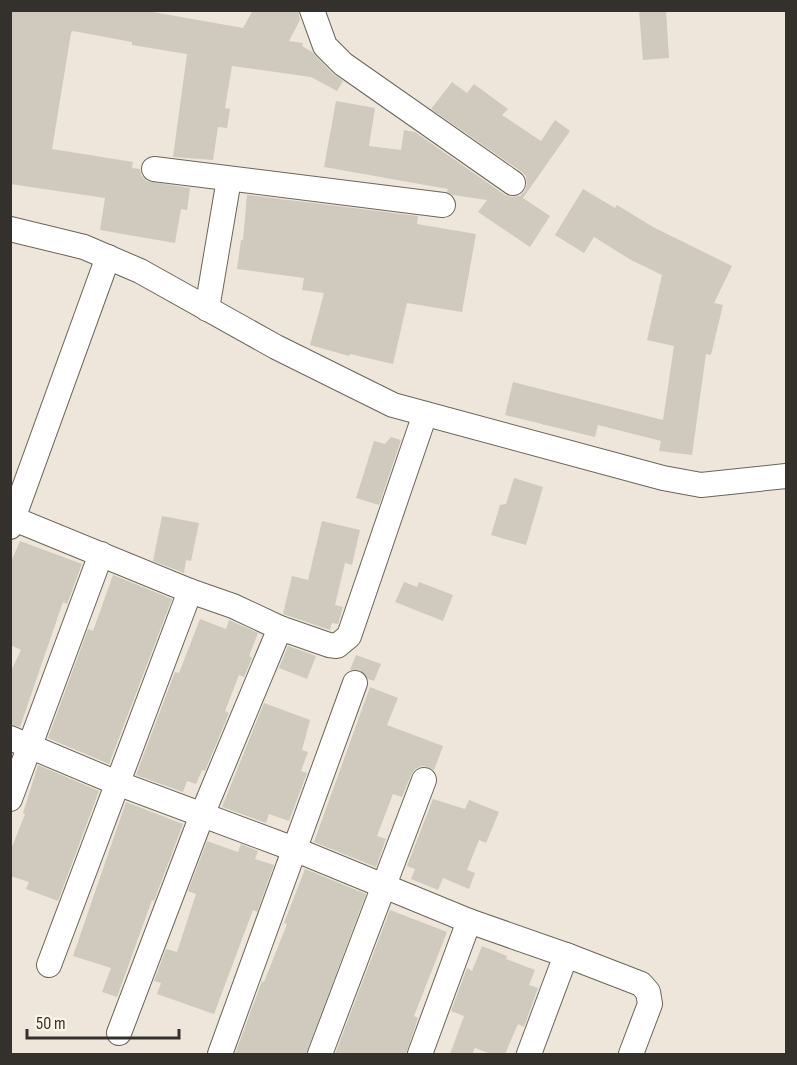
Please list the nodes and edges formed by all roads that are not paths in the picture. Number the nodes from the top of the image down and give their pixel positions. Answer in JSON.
{"nodes":[{"id":1,"x":312,"y":10,"type":"edge"},
{"id":2,"x":154,"y":169,"type":"dead end"},
{"id":3,"x":229,"y":179,"type":"junction"},
{"id":4,"x":513,"y":183,"type":"dead end"},
{"id":5,"x":443,"y":205,"type":"dead end"},
{"id":6,"x":10,"y":229,"type":"edge"},
{"id":7,"x":108,"y":257,"type":"junction"},
{"id":8,"x":207,"y":309,"type":"junction"},
{"id":9,"x":425,"y":414,"type":"junction"},
{"id":10,"x":786,"y":476,"type":"edge"},
{"id":11,"x":12,"y":523,"type":"edge"},
{"id":12,"x":101,"y":554,"type":"junction"},
{"id":13,"x":190,"y":591,"type":"junction"},
{"id":14,"x":280,"y":628,"type":"junction"},
{"id":15,"x":355,"y":683,"type":"dead end"},
{"id":16,"x":20,"y":742,"type":"edge"},
{"id":17,"x":424,"y":780,"type":"dead end"},
{"id":18,"x":117,"y":783,"type":"junction"},
{"id":19,"x":10,"y":798,"type":"edge"},
{"id":20,"x":202,"y":815,"type":"junction"},
{"id":21,"x":294,"y":849,"type":"junction"},
{"id":22,"x":384,"y":886,"type":"junction"},
{"id":23,"x":469,"y":921,"type":"junction"},
{"id":24,"x":566,"y":955,"type":"junction"},
{"id":25,"x":49,"y":965,"type":"dead end"},
{"id":26,"x":119,"y":1033,"type":"dead end"},
{"id":27,"x":220,"y":1054,"type":"edge"},
{"id":28,"x":320,"y":1054,"type":"edge"},
{"id":29,"x":420,"y":1054,"type":"edge"},
{"id":30,"x":529,"y":1054,"type":"edge"},
{"id":31,"x":631,"y":1054,"type":"edge"}],
"edges":[{"from":1,"to":4,"type":"street"},
{"from":2,"to":3,"type":"street"},
{"from":3,"to":5,"type":"street"},
{"from":3,"to":8,"type":"street"},
{"from":6,"to":7,"type":"street"},
{"from":7,"to":8,"type":"street"},
{"from":7,"to":11,"type":"street"},
{"from":8,"to":9,"type":"street"},
{"from":9,"to":10,"type":"street"},
{"from":9,"to":14,"type":"street"},
{"from":11,"to":12,"type":"street"},
{"from":12,"to":13,"type":"street"},
{"from":12,"to":16,"type":"street"},
{"from":13,"to":14,"type":"street"},
{"from":13,"to":18,"type":"street"},
{"from":14,"to":20,"type":"street"},
{"from":15,"to":21,"type":"street"},
{"from":16,"to":18,"type":"street"},
{"from":16,"to":19,"type":"street"},
{"from":17,"to":22,"type":"street"},
{"from":18,"to":20,"type":"street"},
{"from":18,"to":25,"type":"street"},
{"from":20,"to":21,"type":"street"},
{"from":20,"to":26,"type":"street"},
{"from":21,"to":22,"type":"street"},
{"from":21,"to":27,"type":"street"},
{"from":22,"to":23,"type":"street"},
{"from":22,"to":28,"type":"street"},
{"from":23,"to":24,"type":"street"},
{"from":23,"to":29,"type":"street"},
{"from":24,"to":30,"type":"street"},
{"from":24,"to":31,"type":"street"}]}
